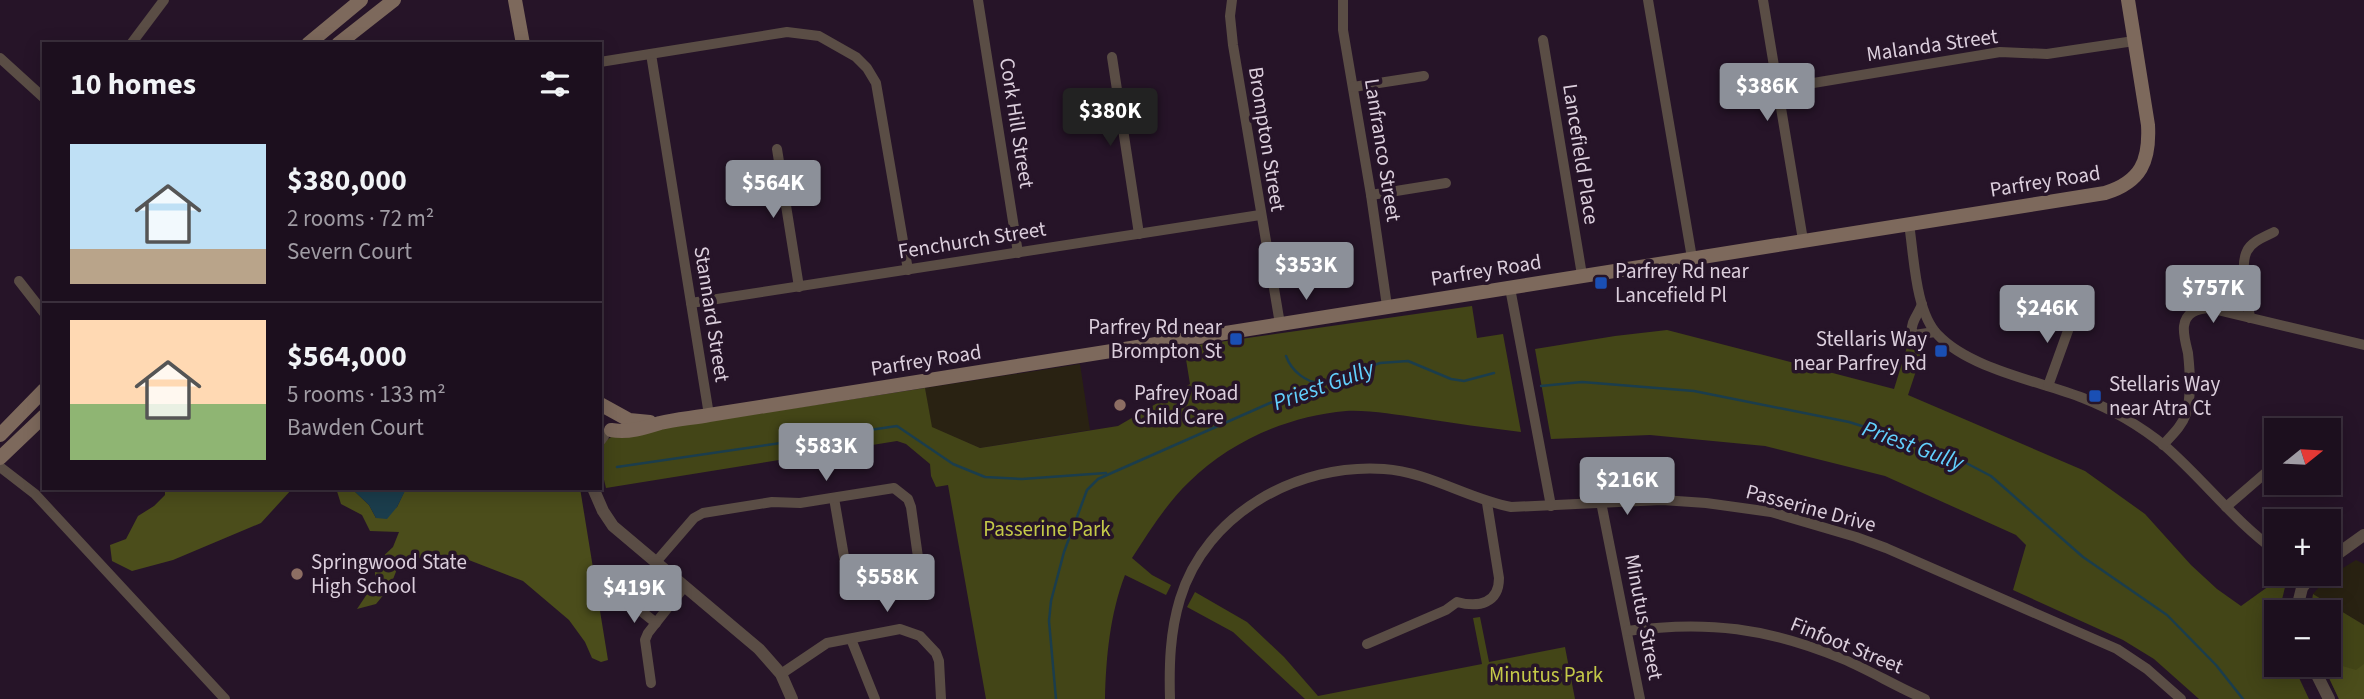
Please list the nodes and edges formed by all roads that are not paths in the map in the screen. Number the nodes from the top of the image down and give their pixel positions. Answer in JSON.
{"nodes":[{"id":1,"x":164,"y":0,"type":"edge"},
{"id":2,"x":361,"y":0,"type":"edge"},
{"id":3,"x":394,"y":0,"type":"edge"},
{"id":4,"x":515,"y":0,"type":"edge"},
{"id":5,"x":978,"y":0,"type":"edge"},
{"id":6,"x":1232,"y":0,"type":"edge"},
{"id":7,"x":1343,"y":0,"type":"edge"},
{"id":8,"x":1648,"y":0,"type":"edge"},
{"id":9,"x":1763,"y":0,"type":"edge"},
{"id":10,"x":2127,"y":0,"type":"edge"},
{"id":11,"x":1543,"y":40,"type":"dead end"},
{"id":12,"x":2134,"y":41,"type":"junction"},
{"id":13,"x":132,"y":42,"type":"edge"},
{"id":14,"x":311,"y":42,"type":"edge"},
{"id":15,"x":341,"y":42,"type":"edge"},
{"id":16,"x":523,"y":42,"type":"edge"},
{"id":17,"x":651,"y":54,"type":"junction"},
{"id":18,"x":1112,"y":57,"type":"dead end"},
{"id":19,"x":0,"y":58,"type":"edge"},
{"id":20,"x":602,"y":62,"type":"edge"},
{"id":21,"x":1424,"y":76,"type":"dead end"},
{"id":22,"x":1353,"y":87,"type":"junction"},
{"id":23,"x":1777,"y":89,"type":"junction"},
{"id":24,"x":42,"y":95,"type":"edge"},
{"id":25,"x":777,"y":149,"type":"dead end"},
{"id":26,"x":1446,"y":183,"type":"dead end"},
{"id":27,"x":1371,"y":195,"type":"junction"},
{"id":28,"x":1260,"y":215,"type":"junction"},
{"id":29,"x":1909,"y":224,"type":"junction"},
{"id":30,"x":2274,"y":232,"type":"dead end"},
{"id":31,"x":1139,"y":234,"type":"junction"},
{"id":32,"x":1803,"y":240,"type":"junction"},
{"id":33,"x":1018,"y":253,"type":"junction"},
{"id":34,"x":1692,"y":258,"type":"junction"},
{"id":35,"x":908,"y":270,"type":"junction"},
{"id":36,"x":1582,"y":275,"type":"junction"},
{"id":37,"x":19,"y":281,"type":"dead end"},
{"id":38,"x":799,"y":287,"type":"junction"},
{"id":39,"x":1510,"y":288,"type":"junction"},
{"id":40,"x":691,"y":303,"type":"junction"},
{"id":41,"x":1922,"y":304,"type":"junction"},
{"id":42,"x":1387,"y":306,"type":"junction"},
{"id":43,"x":42,"y":310,"type":"edge"},
{"id":44,"x":2074,"y":314,"type":"dead end"},
{"id":45,"x":2249,"y":318,"type":"junction"},
{"id":46,"x":1280,"y":324,"type":"junction"},
{"id":47,"x":1935,"y":332,"type":"junction"},
{"id":48,"x":2364,"y":345,"type":"edge"},
{"id":49,"x":2049,"y":386,"type":"junction"},
{"id":50,"x":42,"y":392,"type":"edge"},
{"id":51,"x":606,"y":408,"type":"edge"},
{"id":52,"x":709,"y":415,"type":"junction"},
{"id":53,"x":42,"y":418,"type":"edge"},
{"id":54,"x":659,"y":424,"type":"junction"},
{"id":55,"x":0,"y":435,"type":"edge"},
{"id":56,"x":604,"y":435,"type":"edge"},
{"id":57,"x":2163,"y":445,"type":"junction"},
{"id":58,"x":0,"y":458,"type":"edge"},
{"id":59,"x":0,"y":467,"type":"edge"},
{"id":60,"x":2264,"y":474,"type":"edge"},
{"id":61,"x":594,"y":490,"type":"edge"},
{"id":62,"x":834,"y":498,"type":"junction"},
{"id":63,"x":1601,"y":502,"type":"junction"},
{"id":64,"x":1487,"y":503,"type":"junction"},
{"id":65,"x":1551,"y":506,"type":"junction"},
{"id":66,"x":2226,"y":507,"type":"junction"},
{"id":67,"x":2362,"y":542,"type":"edge"},
{"id":68,"x":2264,"y":543,"type":"edge"},
{"id":69,"x":2341,"y":553,"type":"edge"},
{"id":70,"x":656,"y":562,"type":"junction"},
{"id":71,"x":846,"y":568,"type":"dead end"},
{"id":72,"x":605,"y":582,"type":"dead end"},
{"id":73,"x":685,"y":586,"type":"junction"},
{"id":74,"x":923,"y":593,"type":"dead end"},
{"id":75,"x":656,"y":623,"type":"junction"},
{"id":76,"x":1627,"y":631,"type":"junction"},
{"id":77,"x":851,"y":639,"type":"junction"},
{"id":78,"x":1367,"y":644,"type":"dead end"},
{"id":79,"x":780,"y":674,"type":"junction"},
{"id":80,"x":2314,"y":677,"type":"edge"},
{"id":81,"x":2317,"y":677,"type":"edge"},
{"id":82,"x":651,"y":683,"type":"dead end"},
{"id":83,"x":225,"y":699,"type":"edge"},
{"id":84,"x":792,"y":699,"type":"edge"},
{"id":85,"x":875,"y":699,"type":"edge"},
{"id":86,"x":941,"y":699,"type":"edge"},
{"id":87,"x":1170,"y":699,"type":"edge"},
{"id":88,"x":1640,"y":699,"type":"edge"},
{"id":89,"x":1925,"y":699,"type":"edge"},
{"id":90,"x":2181,"y":699,"type":"edge"},
{"id":91,"x":2320,"y":699,"type":"edge"},
{"id":92,"x":2329,"y":699,"type":"edge"}],
"edges":[{"from":1,"to":13,"type":"street"},
{"from":2,"to":14,"type":"main road"},
{"from":3,"to":15,"type":"main road"},
{"from":4,"to":16,"type":"main road"},
{"from":5,"to":33,"type":"street","name":"Cork Hill Street"},
{"from":6,"to":28,"type":"street","name":"Brompton Street"},
{"from":7,"to":22,"type":"street","name":"Lanfranco Street"},
{"from":8,"to":34,"type":"street"},
{"from":9,"to":23,"type":"street"},
{"from":10,"to":12,"type":"main road","name":"Parfrey Road"},
{"from":11,"to":36,"type":"street","name":"Lancefield Place"},
{"from":12,"to":23,"type":"street","name":"Malanda Street"},
{"from":12,"to":29,"type":"main road","name":"Parfrey Road"},
{"from":17,"to":20,"type":"street"},
{"from":17,"to":35,"type":"street"},
{"from":17,"to":40,"type":"street","name":"Stannard Street"},
{"from":18,"to":31,"type":"street"},
{"from":19,"to":24,"type":"street"},
{"from":21,"to":22,"type":"street"},
{"from":22,"to":27,"type":"street","name":"Lanfranco Street"},
{"from":23,"to":32,"type":"street"},
{"from":25,"to":38,"type":"street"},
{"from":26,"to":27,"type":"street"},
{"from":27,"to":42,"type":"street","name":"Lanfranco Street"},
{"from":28,"to":31,"type":"street","name":"Fenchurch Street"},
{"from":28,"to":46,"type":"street","name":"Brompton Street"},
{"from":29,"to":32,"type":"main road","name":"Parfrey Road"},
{"from":29,"to":41,"type":"street"},
{"from":30,"to":45,"type":"street"},
{"from":31,"to":33,"type":"street","name":"Fenchurch Street"},
{"from":32,"to":34,"type":"main road","name":"Parfrey Road"},
{"from":33,"to":35,"type":"street","name":"Fenchurch Street"},
{"from":34,"to":36,"type":"main road","name":"Parfrey Road"},
{"from":35,"to":38,"type":"street","name":"Fenchurch Street"},
{"from":36,"to":39,"type":"main road","name":"Parfrey Road"},
{"from":37,"to":43,"type":"street"},
{"from":38,"to":40,"type":"street","name":"Fenchurch Street"},
{"from":39,"to":42,"type":"main road","name":"Parfrey Road"},
{"from":39,"to":65,"type":"street"},
{"from":40,"to":52,"type":"street","name":"Stannard Street"},
{"from":41,"to":47,"type":"street"},
{"from":41,"to":47,"type":"street"},
{"from":42,"to":46,"type":"main road","name":"Parfrey Road"},
{"from":44,"to":49,"type":"street"},
{"from":45,"to":48,"type":"street"},
{"from":45,"to":57,"type":"street"},
{"from":46,"to":52,"type":"main road","name":"Parfrey Road"},
{"from":47,"to":49,"type":"street"},
{"from":49,"to":57,"type":"street"},
{"from":50,"to":55,"type":"main road"},
{"from":51,"to":54,"type":"main road","name":"Parfrey Road"},
{"from":51,"to":56,"type":"main road"},
{"from":52,"to":54,"type":"main road","name":"Parfrey Road"},
{"from":53,"to":58,"type":"main road"},
{"from":54,"to":56,"type":"main road","name":"Parfrey Road"},
{"from":57,"to":66,"type":"street"},
{"from":59,"to":83,"type":"street"},
{"from":60,"to":66,"type":"street"},
{"from":61,"to":70,"type":"street"},
{"from":62,"to":70,"type":"street"},
{"from":62,"to":71,"type":"street"},
{"from":62,"to":74,"type":"street"},
{"from":63,"to":65,"type":"street","name":"Passerine Drive"},
{"from":63,"to":76,"type":"street","name":"Minutus Street"},
{"from":63,"to":90,"type":"street","name":"Passerine Drive"},
{"from":64,"to":65,"type":"street","name":"Passerine Drive"},
{"from":64,"to":78,"type":"street"},
{"from":64,"to":87,"type":"street","name":"Passerine Drive"},
{"from":66,"to":68,"type":"street"},
{"from":67,"to":69,"type":"street"},
{"from":70,"to":73,"type":"street"},
{"from":72,"to":75,"type":"street"},
{"from":73,"to":75,"type":"street"},
{"from":73,"to":79,"type":"street"},
{"from":75,"to":82,"type":"street"},
{"from":76,"to":88,"type":"street","name":"Minutus Street"},
{"from":76,"to":89,"type":"street","name":"Finfoot Street"},
{"from":77,"to":79,"type":"street"},
{"from":77,"to":85,"type":"street"},
{"from":77,"to":86,"type":"street"},
{"from":79,"to":84,"type":"street"},
{"from":80,"to":91,"type":"street"},
{"from":81,"to":92,"type":"street"}]}
